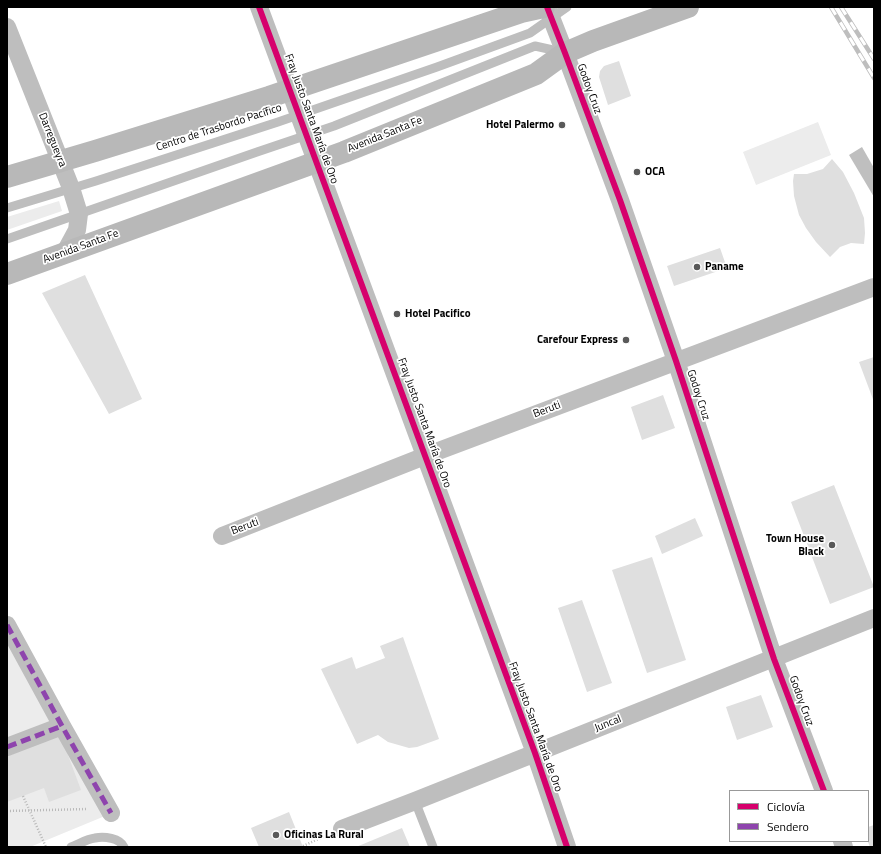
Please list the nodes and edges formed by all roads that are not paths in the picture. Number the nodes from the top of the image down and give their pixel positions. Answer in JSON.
{"nodes":[{"id":1,"x":259,"y":7,"type":"edge"},
{"id":2,"x":567,"y":7,"type":"edge"},
{"id":3,"x":688,"y":7,"type":"edge"},
{"id":4,"x":547,"y":11,"type":"edge"},
{"id":5,"x":7,"y":27,"type":"edge"},
{"id":6,"x":565,"y":53,"type":"junction"},
{"id":7,"x":289,"y":90,"type":"junction"},
{"id":8,"x":298,"y":115,"type":"junction"},
{"id":9,"x":306,"y":135,"type":"junction"},
{"id":10,"x":59,"y":161,"type":"junction"},
{"id":11,"x":316,"y":162,"type":"junction"},
{"id":12,"x":7,"y":177,"type":"edge"},
{"id":13,"x":71,"y":188,"type":"junction"},
{"id":14,"x":7,"y":208,"type":"edge"},
{"id":15,"x":79,"y":214,"type":"junction"},
{"id":16,"x":7,"y":239,"type":"edge"},
{"id":17,"x":64,"y":254,"type":"junction"},
{"id":18,"x":7,"y":274,"type":"edge"},
{"id":19,"x":874,"y":288,"type":"edge"},
{"id":20,"x":676,"y":361,"type":"junction"},
{"id":21,"x":425,"y":456,"type":"junction"},
{"id":22,"x":222,"y":536,"type":"dead end"},
{"id":23,"x":874,"y":618,"type":"edge"},
{"id":24,"x":7,"y":625,"type":"edge"},
{"id":25,"x":774,"y":659,"type":"junction"},
{"id":26,"x":62,"y":726,"type":"junction"},
{"id":27,"x":7,"y":747,"type":"edge"},
{"id":28,"x":535,"y":753,"type":"junction"},
{"id":29,"x":824,"y":790,"type":"edge"},
{"id":30,"x":415,"y":801,"type":"junction"},
{"id":31,"x":110,"y":810,"type":"road end"},
{"id":32,"x":342,"y":829,"type":"road end"},
{"id":33,"x":71,"y":847,"type":"edge"},
{"id":34,"x":124,"y":847,"type":"edge"},
{"id":35,"x":433,"y":847,"type":"edge"},
{"id":36,"x":567,"y":847,"type":"edge"}],
"edges":[{"from":1,"to":7,"type":"street","name":"Fray Justo Santa María de Oro"},
{"from":2,"to":4,"type":"lane","name":"Centro de Trasbordo Pacífico"},
{"from":3,"to":6,"type":"main road","name":"Avenida Santa Fe"},
{"from":4,"to":6,"type":"street","name":"Godoy Cruz"},
{"from":4,"to":7,"type":"main road"},
{"from":4,"to":8,"type":"lane","name":"Centro de Trasbordo Pacífico"},
{"from":5,"to":10,"type":"street","name":"Darregueyra"},
{"from":6,"to":9,"type":"lane"},
{"from":6,"to":11,"type":"main road","name":"Avenida Santa Fe"},
{"from":6,"to":20,"type":"street","name":"Godoy Cruz"},
{"from":7,"to":8,"type":"street","name":"Fray Justo Santa María de Oro"},
{"from":7,"to":10,"type":"main road"},
{"from":8,"to":9,"type":"street","name":"Fray Justo Santa María de Oro"},
{"from":8,"to":13,"type":"lane","name":"Centro de Trasbordo Pacífico"},
{"from":9,"to":11,"type":"street","name":"Fray Justo Santa María de Oro"},
{"from":9,"to":15,"type":"lane"},
{"from":10,"to":12,"type":"main road"},
{"from":10,"to":13,"type":"street","name":"Darregueyra"},
{"from":11,"to":17,"type":"main road","name":"Avenida Santa Fe"},
{"from":11,"to":21,"type":"street","name":"Fray Justo Santa María de Oro"},
{"from":13,"to":14,"type":"lane","name":"Centro de Trasbordo Pacífico"},
{"from":13,"to":15,"type":"street","name":"Darregueyra"},
{"from":15,"to":16,"type":"lane"},
{"from":15,"to":17,"type":"street","name":"Darregueyra"},
{"from":17,"to":18,"type":"main road","name":"Avenida Santa Fe"},
{"from":19,"to":20,"type":"street","name":"Beruti"},
{"from":20,"to":21,"type":"street","name":"Beruti"},
{"from":20,"to":25,"type":"street","name":"Godoy Cruz"},
{"from":21,"to":22,"type":"street","name":"Beruti"},
{"from":21,"to":28,"type":"street","name":"Fray Justo Santa María de Oro"},
{"from":23,"to":25,"type":"street","name":"Juncal"},
{"from":24,"to":26,"type":"street"},
{"from":25,"to":28,"type":"street","name":"Juncal"},
{"from":25,"to":29,"type":"street","name":"Godoy Cruz"},
{"from":26,"to":27,"type":"street"},
{"from":26,"to":31,"type":"street"},
{"from":28,"to":30,"type":"street","name":"Juncal"},
{"from":28,"to":36,"type":"street","name":"Fray Justo Santa María de Oro"},
{"from":30,"to":32,"type":"street","name":"Juncal"},
{"from":30,"to":35,"type":"lane"},
{"from":33,"to":34,"type":"lane"}]}
